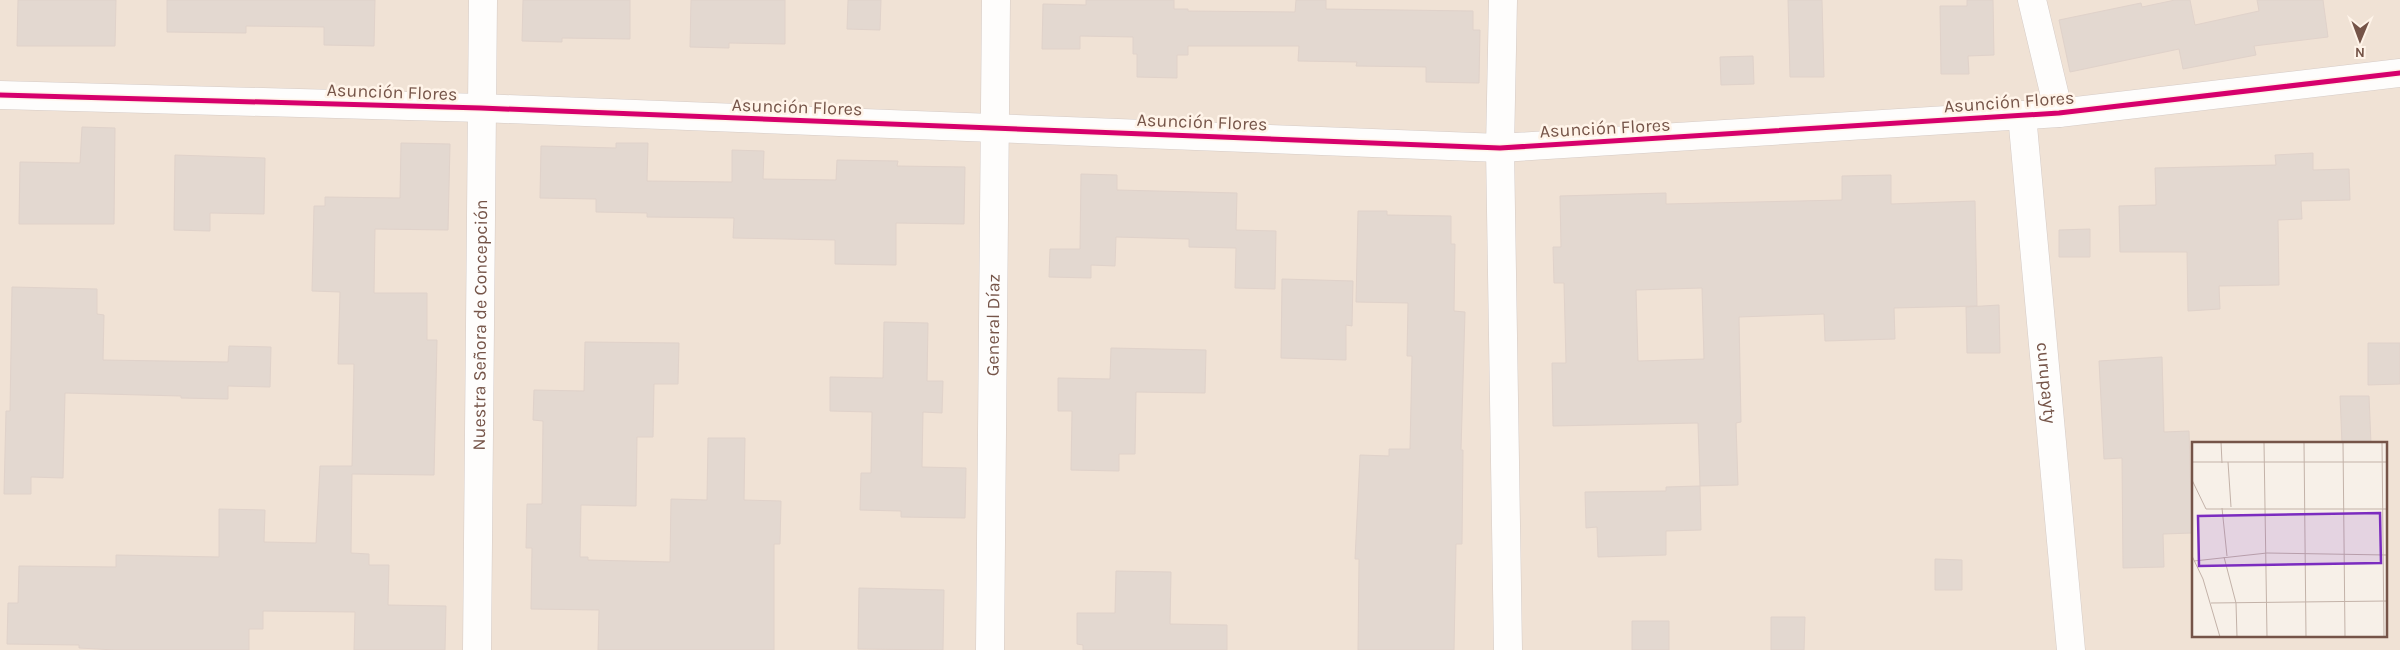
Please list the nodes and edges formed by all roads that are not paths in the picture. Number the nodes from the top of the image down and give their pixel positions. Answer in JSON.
{"nodes":[{"id":1,"x":483,"y":0,"type":"edge"},
{"id":2,"x":996,"y":0,"type":"edge"},
{"id":3,"x":1503,"y":0,"type":"edge"},
{"id":4,"x":2032,"y":0,"type":"edge"},
{"id":5,"x":2400,"y":73,"type":"edge"},
{"id":6,"x":0,"y":95,"type":"edge"},
{"id":7,"x":480,"y":108,"type":"junction"},
{"id":8,"x":2059,"y":113,"type":"junction"},
{"id":9,"x":2022,"y":115,"type":"junction"},
{"id":10,"x":993,"y":128,"type":"junction"},
{"id":11,"x":1500,"y":148,"type":"junction"},
{"id":12,"x":477,"y":650,"type":"edge"},
{"id":13,"x":990,"y":650,"type":"edge"},
{"id":14,"x":1508,"y":650,"type":"edge"},
{"id":15,"x":2071,"y":650,"type":"edge"}],
"edges":[{"from":1,"to":7,"type":"street","name":"Nuestra Señora de Concepción"},
{"from":2,"to":10,"type":"street","name":"General Díaz"},
{"from":3,"to":11,"type":"street"},
{"from":4,"to":8,"type":"street"},
{"from":5,"to":8,"type":"street","name":"Asunción Flores"},
{"from":6,"to":7,"type":"street","name":"Asunción Flores"},
{"from":7,"to":10,"type":"street","name":"Asunción Flores"},
{"from":7,"to":12,"type":"street","name":"Nuestra Señora de Concepción"},
{"from":8,"to":9,"type":"street","name":"Asunción Flores"},
{"from":9,"to":11,"type":"street","name":"Asunción Flores"},
{"from":9,"to":15,"type":"street","name":"curupayty"},
{"from":10,"to":11,"type":"street","name":"Asunción Flores"},
{"from":10,"to":13,"type":"street","name":"General Díaz"},
{"from":11,"to":14,"type":"street"}]}
